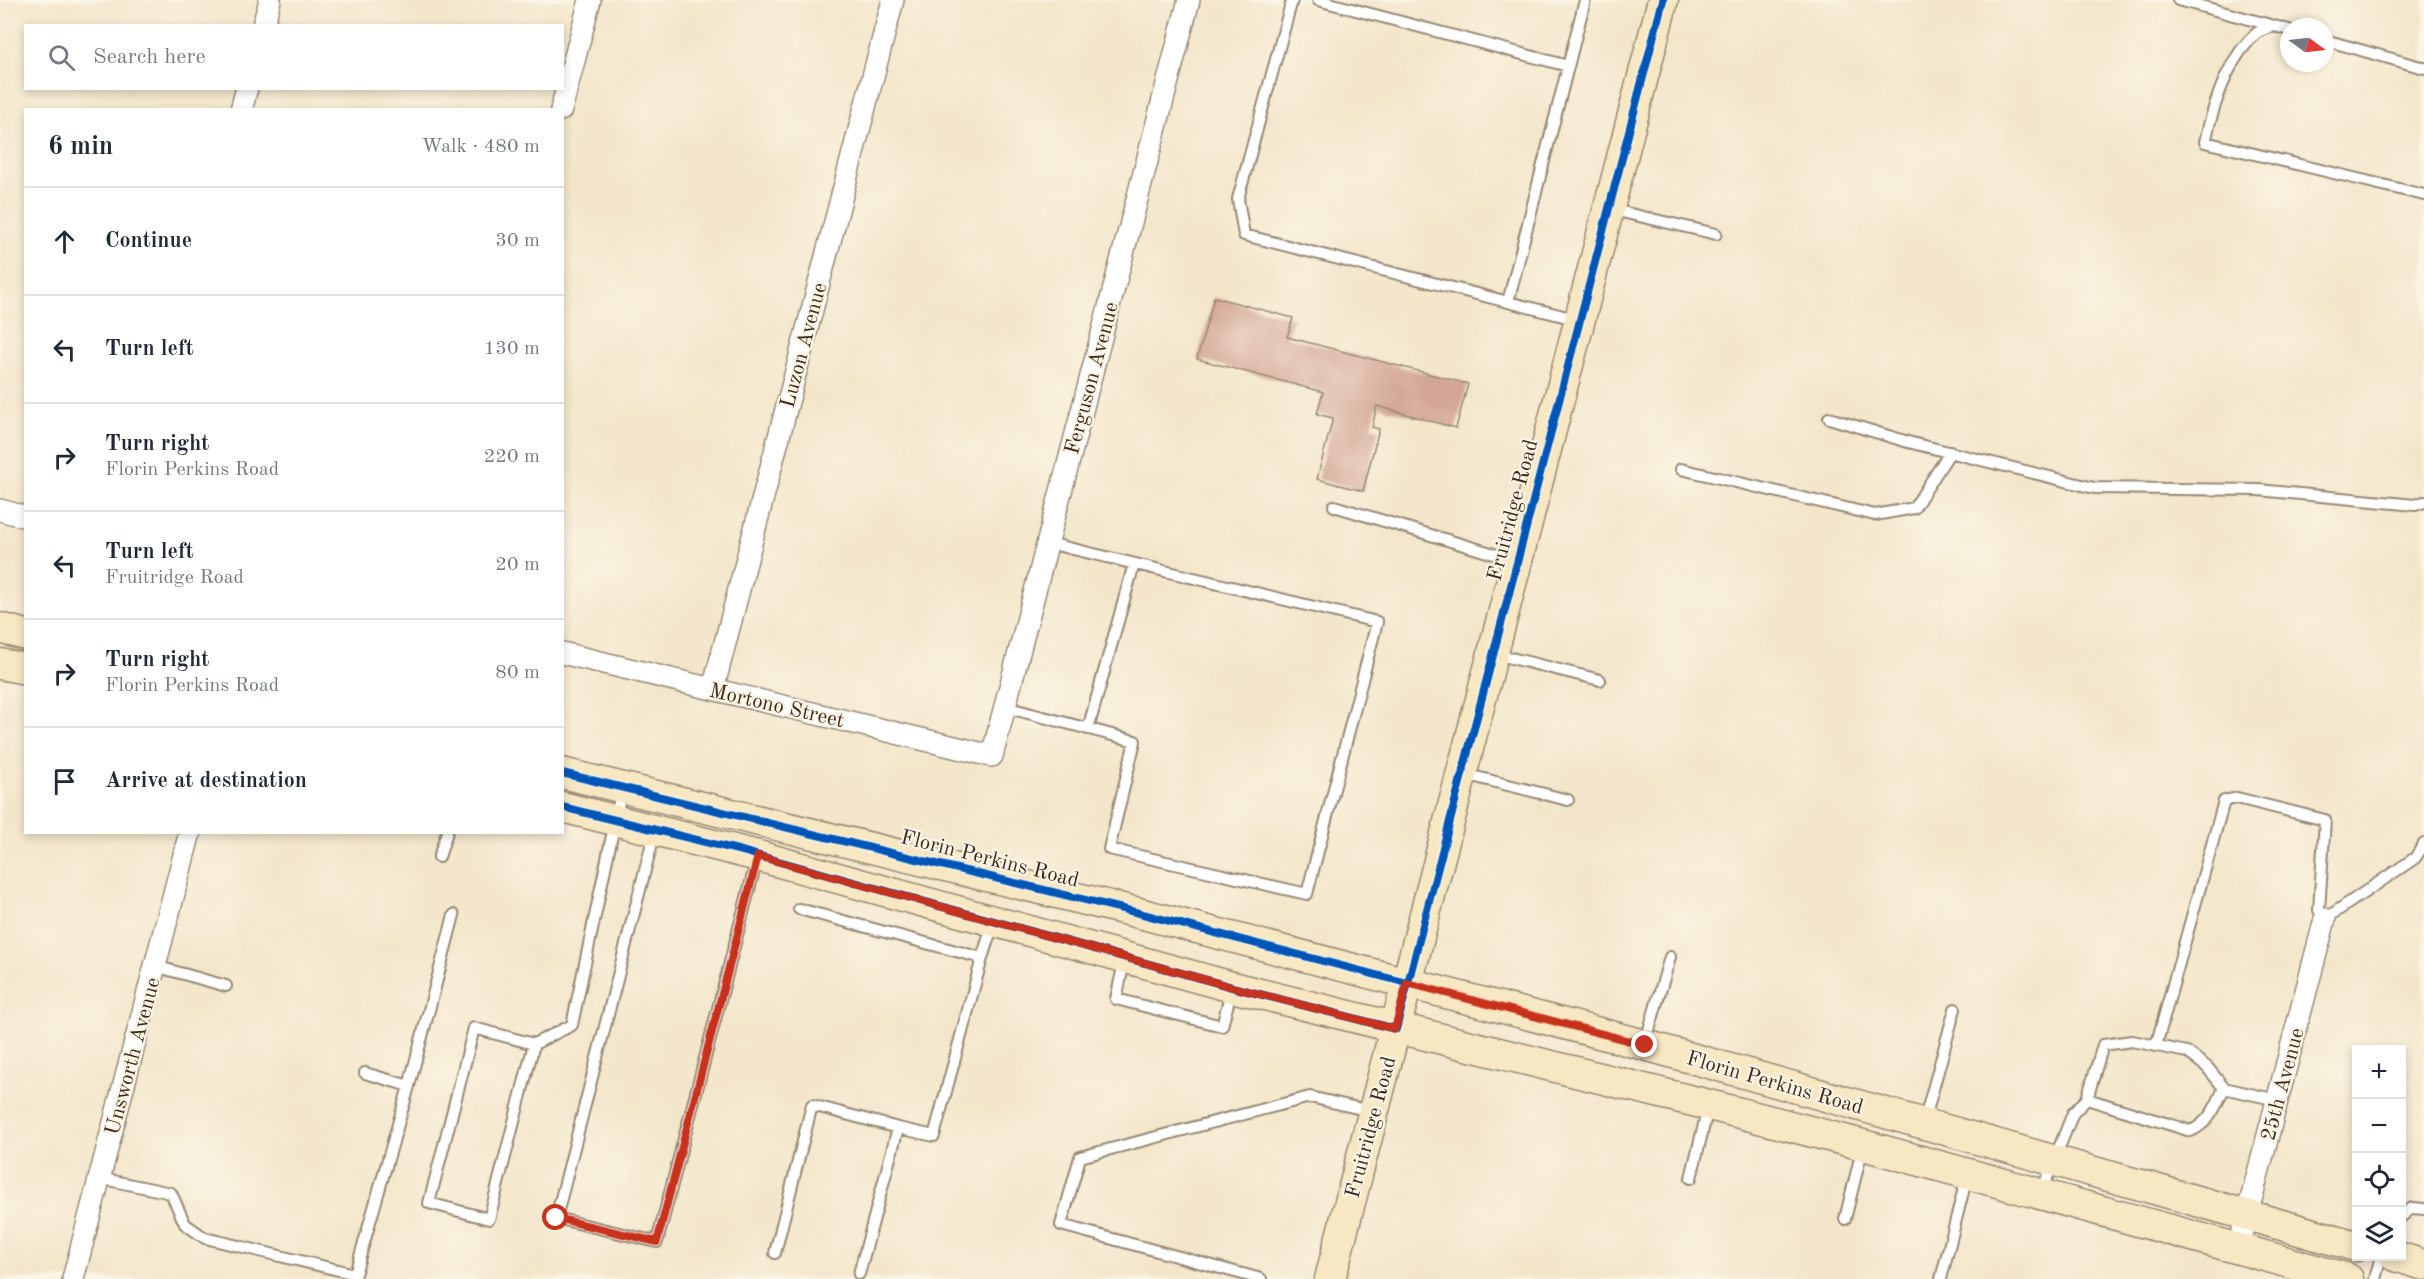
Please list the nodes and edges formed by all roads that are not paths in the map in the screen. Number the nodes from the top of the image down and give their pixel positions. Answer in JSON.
{"nodes":[{"id":1,"x":270,"y":0,"type":"edge"},
{"id":2,"x":590,"y":0,"type":"edge"},
{"id":3,"x":893,"y":0,"type":"edge"},
{"id":4,"x":1189,"y":0,"type":"edge"},
{"id":5,"x":1292,"y":0,"type":"edge"},
{"id":6,"x":1318,"y":0,"type":"edge"},
{"id":7,"x":1585,"y":0,"type":"edge"},
{"id":8,"x":1663,"y":0,"type":"edge"},
{"id":9,"x":2178,"y":0,"type":"edge"},
{"id":10,"x":264,"y":24,"type":"edge"},
{"id":11,"x":2274,"y":26,"type":"junction"},
{"id":12,"x":2280,"y":28,"type":"edge"},
{"id":13,"x":2334,"y":43,"type":"edge"},
{"id":14,"x":1568,"y":66,"type":"junction"},
{"id":15,"x":2424,"y":68,"type":"edge"},
{"id":16,"x":246,"y":90,"type":"edge"},
{"id":17,"x":242,"y":108,"type":"edge"},
{"id":18,"x":562,"y":108,"type":"edge"},
{"id":19,"x":2424,"y":195,"type":"edge"},
{"id":20,"x":1609,"y":208,"type":"junction"},
{"id":21,"x":1716,"y":234,"type":"dead end"},
{"id":22,"x":1508,"y":302,"type":"junction"},
{"id":23,"x":1580,"y":320,"type":"junction"},
{"id":24,"x":1828,"y":418,"type":"dead end"},
{"id":25,"x":1950,"y":452,"type":"junction"},
{"id":26,"x":1681,"y":469,"type":"dead end"},
{"id":27,"x":2424,"y":502,"type":"edge"},
{"id":28,"x":1334,"y":506,"type":"dead end"},
{"id":29,"x":0,"y":510,"type":"edge"},
{"id":30,"x":24,"y":516,"type":"edge"},
{"id":31,"x":1048,"y":543,"type":"junction"},
{"id":32,"x":1517,"y":561,"type":"junction"},
{"id":33,"x":1134,"y":564,"type":"junction"},
{"id":34,"x":0,"y":628,"type":"edge"},
{"id":35,"x":24,"y":634,"type":"edge"},
{"id":36,"x":564,"y":653,"type":"edge"},
{"id":37,"x":1493,"y":653,"type":"junction"},
{"id":38,"x":0,"y":664,"type":"edge"},
{"id":39,"x":24,"y":669,"type":"edge"},
{"id":40,"x":1600,"y":680,"type":"dead end"},
{"id":41,"x":713,"y":689,"type":"junction"},
{"id":42,"x":1005,"y":707,"type":"junction"},
{"id":43,"x":1088,"y":729,"type":"junction"},
{"id":44,"x":992,"y":756,"type":"joint"},
{"id":45,"x":1462,"y":773,"type":"junction"},
{"id":46,"x":564,"y":774,"type":"edge"},
{"id":47,"x":622,"y":788,"type":"junction"},
{"id":48,"x":1568,"y":800,"type":"dead end"},
{"id":49,"x":564,"y":807,"type":"edge"},
{"id":50,"x":615,"y":820,"type":"junction"},
{"id":51,"x":656,"y":830,"type":"junction"},
{"id":52,"x":189,"y":834,"type":"edge"},
{"id":53,"x":446,"y":834,"type":"edge"},
{"id":54,"x":2424,"y":844,"type":"edge"},
{"id":55,"x":758,"y":856,"type":"junction"},
{"id":56,"x":439,"y":858,"type":"dead end"},
{"id":57,"x":799,"y":909,"type":"dead end"},
{"id":58,"x":454,"y":915,"type":"dead end"},
{"id":59,"x":2325,"y":919,"type":"junction"},
{"id":60,"x":993,"y":920,"type":"junction"},
{"id":61,"x":1125,"y":957,"type":"junction"},
{"id":62,"x":1670,"y":957,"type":"dead end"},
{"id":63,"x":982,"y":958,"type":"junction"},
{"id":64,"x":155,"y":966,"type":"junction"},
{"id":65,"x":1407,"y":983,"type":"junction"},
{"id":66,"x":226,"y":986,"type":"dead end"},
{"id":67,"x":1232,"y":987,"type":"junction"},
{"id":68,"x":1955,"y":1009,"type":"dead end"},
{"id":69,"x":1395,"y":1029,"type":"junction"},
{"id":70,"x":534,"y":1044,"type":"junction"},
{"id":71,"x":1645,"y":1045,"type":"junction"},
{"id":72,"x":2156,"y":1046,"type":"junction"},
{"id":73,"x":365,"y":1073,"type":"dead end"},
{"id":74,"x":1781,"y":1084,"type":"junction"},
{"id":75,"x":409,"y":1086,"type":"junction"},
{"id":76,"x":2224,"y":1088,"type":"junction"},
{"id":77,"x":2087,"y":1098,"type":"junction"},
{"id":78,"x":2277,"y":1100,"type":"junction"},
{"id":79,"x":1712,"y":1105,"type":"junction"},
{"id":80,"x":1374,"y":1112,"type":"junction"},
{"id":81,"x":1924,"y":1125,"type":"junction"},
{"id":82,"x":898,"y":1128,"type":"junction"},
{"id":83,"x":1863,"y":1145,"type":"junction"},
{"id":84,"x":2052,"y":1161,"type":"junction"},
{"id":85,"x":1968,"y":1173,"type":"junction"},
{"id":86,"x":99,"y":1178,"type":"junction"},
{"id":87,"x":1691,"y":1178,"type":"dead end"},
{"id":88,"x":2041,"y":1194,"type":"junction"},
{"id":89,"x":2424,"y":1209,"type":"edge"},
{"id":90,"x":2406,"y":1213,"type":"edge"},
{"id":91,"x":2247,"y":1215,"type":"junction"},
{"id":92,"x":1845,"y":1219,"type":"dead end"},
{"id":93,"x":2352,"y":1245,"type":"edge"},
{"id":94,"x":2238,"y":1249,"type":"junction"},
{"id":95,"x":774,"y":1253,"type":"dead end"},
{"id":96,"x":2406,"y":1260,"type":"edge"},
{"id":97,"x":2380,"y":1261,"type":"edge"},
{"id":98,"x":2424,"y":1265,"type":"edge"},
{"id":99,"x":859,"y":1274,"type":"dead end"},
{"id":100,"x":73,"y":1279,"type":"edge"},
{"id":101,"x":1261,"y":1279,"type":"edge"},
{"id":102,"x":1330,"y":1279,"type":"edge"},
{"id":103,"x":1941,"y":1279,"type":"edge"},
{"id":104,"x":2349,"y":1279,"type":"edge"},
{"id":105,"x":2375,"y":1279,"type":"edge"}],
"edges":[{"from":1,"to":10,"type":"street"},
{"from":2,"to":18,"type":"street"},
{"from":3,"to":41,"type":"street","name":"Luzon Avenue"},
{"from":4,"to":31,"type":"street","name":"Ferguson Avenue"},
{"from":5,"to":22,"type":"lane"},
{"from":6,"to":14,"type":"lane"},
{"from":7,"to":14,"type":"lane"},
{"from":8,"to":20,"type":"main road","name":"Fruitridge Road"},
{"from":9,"to":11,"type":"lane"},
{"from":11,"to":12,"type":"lane"},
{"from":11,"to":19,"type":"lane"},
{"from":13,"to":15,"type":"lane"},
{"from":14,"to":22,"type":"lane"},
{"from":16,"to":17,"type":"street"},
{"from":20,"to":21,"type":"lane"},
{"from":20,"to":23,"type":"main road","name":"Fruitridge Road"},
{"from":22,"to":23,"type":"lane"},
{"from":23,"to":32,"type":"main road","name":"Fruitridge Road"},
{"from":24,"to":25,"type":"lane"},
{"from":25,"to":26,"type":"lane"},
{"from":25,"to":27,"type":"lane"},
{"from":28,"to":32,"type":"lane"},
{"from":29,"to":30,"type":"street"},
{"from":31,"to":33,"type":"lane"},
{"from":31,"to":42,"type":"street","name":"Ferguson Avenue"},
{"from":32,"to":37,"type":"main road","name":"Fruitridge Road"},
{"from":33,"to":43,"type":"lane"},
{"from":33,"to":43,"type":"lane"},
{"from":34,"to":35,"type":"main road"},
{"from":36,"to":41,"type":"street","name":"Mortono Street"},
{"from":37,"to":40,"type":"lane"},
{"from":37,"to":45,"type":"main road","name":"Fruitridge Road"},
{"from":38,"to":39,"type":"main road"},
{"from":41,"to":44,"type":"street","name":"Mortono Street"},
{"from":42,"to":43,"type":"lane"},
{"from":42,"to":44,"type":"street","name":"Ferguson Avenue"},
{"from":45,"to":48,"type":"lane"},
{"from":45,"to":65,"type":"main road","name":"Fruitridge Road"},
{"from":46,"to":47,"type":"main road","name":"Florin Perkins Road"},
{"from":47,"to":50,"type":"lane"},
{"from":47,"to":65,"type":"main road","name":"Florin Perkins Road"},
{"from":49,"to":50,"type":"main road","name":"Florin Perkins Road"},
{"from":50,"to":51,"type":"main road","name":"Florin Perkins Road"},
{"from":50,"to":70,"type":"lane"},
{"from":51,"to":55,"type":"main road","name":"Florin Perkins Road"},
{"from":51,"to":55,"type":"lane"},
{"from":52,"to":64,"type":"street","name":"Unsworth Avenue"},
{"from":53,"to":56,"type":"lane"},
{"from":54,"to":59,"type":"lane"},
{"from":55,"to":60,"type":"main road","name":"Florin Perkins Road"},
{"from":57,"to":63,"type":"lane"},
{"from":58,"to":75,"type":"lane"},
{"from":59,"to":72,"type":"lane"},
{"from":59,"to":78,"type":"street","name":"25th Avenue"},
{"from":60,"to":61,"type":"main road","name":"Florin Perkins Road"},
{"from":60,"to":63,"type":"lane"},
{"from":61,"to":67,"type":"main road","name":"Florin Perkins Road"},
{"from":61,"to":67,"type":"lane"},
{"from":62,"to":71,"type":"lane"},
{"from":63,"to":82,"type":"lane"},
{"from":64,"to":66,"type":"lane"},
{"from":64,"to":86,"type":"street","name":"Unsworth Avenue"},
{"from":65,"to":69,"type":"main road","name":"Fruitridge Road"},
{"from":65,"to":71,"type":"main road","name":"Florin Perkins Road"},
{"from":67,"to":69,"type":"main road","name":"Florin Perkins Road"},
{"from":68,"to":81,"type":"lane"},
{"from":69,"to":79,"type":"main road","name":"Florin Perkins Road"},
{"from":69,"to":80,"type":"main road","name":"Fruitridge Road"},
{"from":70,"to":70,"type":"lane"},
{"from":71,"to":74,"type":"main road","name":"Florin Perkins Road"},
{"from":72,"to":76,"type":"lane"},
{"from":72,"to":77,"type":"lane"},
{"from":73,"to":75,"type":"lane"},
{"from":74,"to":79,"type":"main road"},
{"from":74,"to":81,"type":"main road","name":"Florin Perkins Road"},
{"from":75,"to":86,"type":"lane"},
{"from":76,"to":77,"type":"lane"},
{"from":76,"to":78,"type":"lane"},
{"from":77,"to":84,"type":"lane"},
{"from":78,"to":91,"type":"street","name":"25th Avenue"},
{"from":79,"to":83,"type":"main road","name":"Florin Perkins Road"},
{"from":79,"to":87,"type":"lane"},
{"from":80,"to":101,"type":"lane"},
{"from":80,"to":102,"type":"main road","name":"Fruitridge Road"},
{"from":81,"to":84,"type":"main road","name":"Florin Perkins Road"},
{"from":82,"to":95,"type":"lane"},
{"from":82,"to":99,"type":"lane"},
{"from":83,"to":85,"type":"main road","name":"Florin Perkins Road"},
{"from":83,"to":92,"type":"lane"},
{"from":84,"to":88,"type":"lane"},
{"from":84,"to":91,"type":"main road","name":"Florin Perkins Road"},
{"from":85,"to":88,"type":"main road","name":"Florin Perkins Road"},
{"from":85,"to":103,"type":"lane"},
{"from":86,"to":100,"type":"street","name":"Unsworth Avenue"},
{"from":88,"to":94,"type":"main road","name":"Florin Perkins Road"},
{"from":89,"to":90,"type":"lane"},
{"from":91,"to":93,"type":"main road","name":"Florin Perkins Road"},
{"from":91,"to":94,"type":"street","name":"25th Avenue"},
{"from":94,"to":104,"type":"main road","name":"Florin Perkins Road"},
{"from":96,"to":98,"type":"main road"},
{"from":97,"to":105,"type":"lane"}]}
